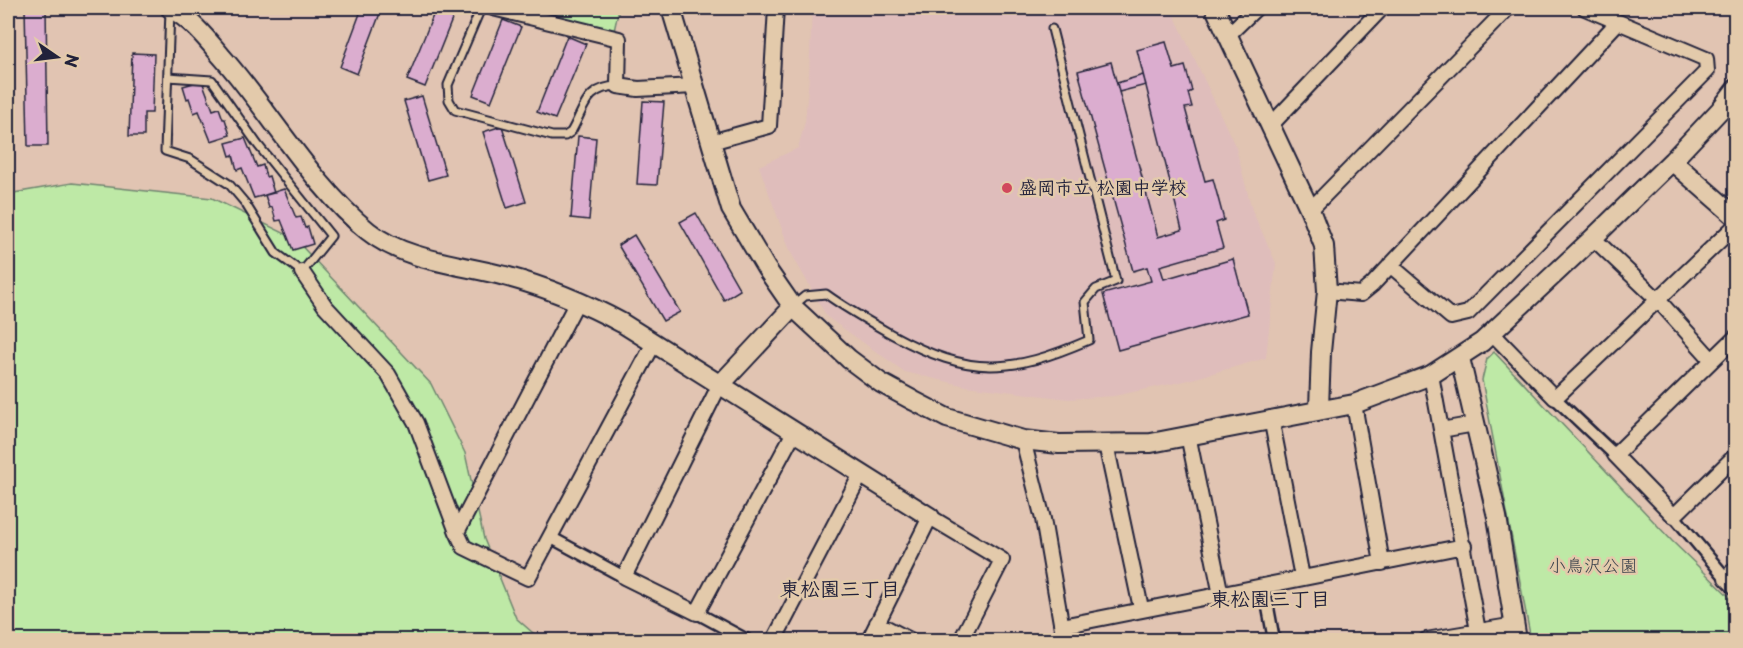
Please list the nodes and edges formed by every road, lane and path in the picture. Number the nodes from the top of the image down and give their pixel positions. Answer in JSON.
{"nodes":[{"id":1,"x":170,"y":8,"type":"edge"},
{"id":2,"x":481,"y":8,"type":"edge"},
{"id":3,"x":492,"y":8,"type":"edge"},
{"id":4,"x":672,"y":8,"type":"edge"},
{"id":5,"x":776,"y":8,"type":"edge"},
{"id":6,"x":1215,"y":8,"type":"edge"},
{"id":7,"x":1256,"y":8,"type":"edge"},
{"id":8,"x":1382,"y":8,"type":"edge"},
{"id":9,"x":1508,"y":8,"type":"edge"},
{"id":10,"x":1585,"y":8,"type":"edge"},
{"id":11,"x":1618,"y":22,"type":"junction"},
{"id":12,"x":1052,"y":29,"type":"dead end"},
{"id":13,"x":1228,"y":36,"type":"junction"},
{"id":14,"x":168,"y":77,"type":"junction"},
{"id":15,"x":618,"y":86,"type":"junction"},
{"id":16,"x":694,"y":86,"type":"junction"},
{"id":17,"x":1736,"y":89,"type":"edge"},
{"id":18,"x":1271,"y":124,"type":"junction"},
{"id":19,"x":711,"y":142,"type":"junction"},
{"id":20,"x":1672,"y":161,"type":"junction"},
{"id":21,"x":1310,"y":210,"type":"junction"},
{"id":22,"x":1736,"y":217,"type":"edge"},
{"id":23,"x":1736,"y":225,"type":"edge"},
{"id":24,"x":1593,"y":238,"type":"junction"},
{"id":25,"x":1390,"y":265,"type":"junction"},
{"id":26,"x":302,"y":272,"type":"junction"},
{"id":27,"x":1327,"y":291,"type":"junction"},
{"id":28,"x":578,"y":300,"type":"junction"},
{"id":29,"x":1658,"y":300,"type":"junction"},
{"id":30,"x":793,"y":307,"type":"junction"},
{"id":31,"x":1491,"y":332,"type":"junction"},
{"id":32,"x":1736,"y":337,"type":"edge"},
{"id":33,"x":654,"y":343,"type":"junction"},
{"id":34,"x":1460,"y":358,"type":"junction"},
{"id":35,"x":1712,"y":360,"type":"junction"},
{"id":36,"x":1431,"y":375,"type":"junction"},
{"id":37,"x":719,"y":386,"type":"junction"},
{"id":38,"x":1555,"y":398,"type":"junction"},
{"id":39,"x":1354,"y":404,"type":"junction"},
{"id":40,"x":1320,"y":408,"type":"junction"},
{"id":41,"x":1271,"y":418,"type":"junction"},
{"id":42,"x":1475,"y":424,"type":"junction"},
{"id":43,"x":1441,"y":430,"type":"junction"},
{"id":44,"x":794,"y":432,"type":"junction"},
{"id":45,"x":1188,"y":435,"type":"junction"},
{"id":46,"x":1023,"y":440,"type":"junction"},
{"id":47,"x":1106,"y":444,"type":"junction"},
{"id":48,"x":1615,"y":455,"type":"junction"},
{"id":49,"x":1736,"y":455,"type":"edge"},
{"id":50,"x":861,"y":474,"type":"junction"},
{"id":51,"x":1674,"y":516,"type":"junction"},
{"id":52,"x":930,"y":517,"type":"junction"},
{"id":53,"x":457,"y":532,"type":"junction"},
{"id":54,"x":550,"y":537,"type":"junction"},
{"id":55,"x":1464,"y":546,"type":"junction"},
{"id":56,"x":1382,"y":563,"type":"junction"},
{"id":57,"x":624,"y":577,"type":"junction"},
{"id":58,"x":1302,"y":577,"type":"junction"},
{"id":59,"x":1732,"y":578,"type":"edge"},
{"id":60,"x":1264,"y":586,"type":"junction"},
{"id":61,"x":1221,"y":595,"type":"junction"},
{"id":62,"x":1141,"y":608,"type":"junction"},
{"id":63,"x":697,"y":613,"type":"junction"},
{"id":64,"x":877,"y":623,"type":"junction"},
{"id":65,"x":1062,"y":626,"type":"junction"},
{"id":66,"x":1478,"y":631,"type":"junction"},
{"id":67,"x":1516,"y":633,"type":"edge"},
{"id":68,"x":1453,"y":638,"type":"edge"},
{"id":69,"x":747,"y":640,"type":"edge"},
{"id":70,"x":774,"y":640,"type":"edge"},
{"id":71,"x":868,"y":640,"type":"edge"},
{"id":72,"x":910,"y":640,"type":"edge"},
{"id":73,"x":961,"y":640,"type":"edge"},
{"id":74,"x":1064,"y":640,"type":"edge"},
{"id":75,"x":1274,"y":640,"type":"edge"},
{"id":76,"x":1426,"y":640,"type":"edge"}],
"edges":[{"from":1,"to":14,"type":"lane"},
{"from":1,"to":28,"type":"street"},
{"from":2,"to":15,"type":"lane"},
{"from":3,"to":15,"type":"street"},
{"from":4,"to":16,"type":"street"},
{"from":5,"to":19,"type":"street"},
{"from":6,"to":13,"type":"street"},
{"from":7,"to":13,"type":"street"},
{"from":8,"to":18,"type":"street"},
{"from":9,"to":21,"type":"street"},
{"from":10,"to":11,"type":"street"},
{"from":11,"to":25,"type":"street"},
{"from":11,"to":25,"type":"street"},
{"from":12,"to":30,"type":"lane"},
{"from":13,"to":18,"type":"street"},
{"from":14,"to":26,"type":"lane"},
{"from":14,"to":26,"type":"lane"},
{"from":15,"to":16,"type":"street"},
{"from":16,"to":19,"type":"street"},
{"from":17,"to":20,"type":"street"},
{"from":18,"to":21,"type":"street"},
{"from":19,"to":30,"type":"street"},
{"from":20,"to":22,"type":"street"},
{"from":20,"to":24,"type":"street"},
{"from":21,"to":27,"type":"street"},
{"from":23,"to":29,"type":"street"},
{"from":24,"to":29,"type":"street"},
{"from":24,"to":31,"type":"street"},
{"from":25,"to":27,"type":"street"},
{"from":26,"to":53,"type":"street"},
{"from":27,"to":40,"type":"street"},
{"from":28,"to":33,"type":"street"},
{"from":28,"to":53,"type":"street"},
{"from":29,"to":35,"type":"street"},
{"from":29,"to":38,"type":"street"},
{"from":30,"to":37,"type":"street"},
{"from":30,"to":46,"type":"street"},
{"from":31,"to":34,"type":"street"},
{"from":31,"to":38,"type":"street"},
{"from":32,"to":35,"type":"street"},
{"from":33,"to":37,"type":"street"},
{"from":33,"to":54,"type":"street"},
{"from":34,"to":36,"type":"street"},
{"from":34,"to":42,"type":"street"},
{"from":35,"to":48,"type":"street"},
{"from":36,"to":39,"type":"street"},
{"from":36,"to":43,"type":"street"},
{"from":37,"to":44,"type":"street"},
{"from":37,"to":57,"type":"street"},
{"from":38,"to":48,"type":"street"},
{"from":39,"to":40,"type":"street"},
{"from":39,"to":56,"type":"street"},
{"from":40,"to":41,"type":"street"},
{"from":41,"to":45,"type":"street"},
{"from":41,"to":58,"type":"street"},
{"from":42,"to":43,"type":"street"},
{"from":42,"to":67,"type":"street"},
{"from":43,"to":55,"type":"street"},
{"from":44,"to":50,"type":"street"},
{"from":44,"to":63,"type":"street"},
{"from":45,"to":47,"type":"street"},
{"from":45,"to":61,"type":"street"},
{"from":46,"to":47,"type":"street"},
{"from":46,"to":65,"type":"street"},
{"from":47,"to":62,"type":"street"},
{"from":48,"to":51,"type":"street"},
{"from":49,"to":51,"type":"street"},
{"from":50,"to":52,"type":"street"},
{"from":50,"to":70,"type":"street"},
{"from":51,"to":59,"type":"street"},
{"from":52,"to":64,"type":"street"},
{"from":52,"to":73,"type":"street"},
{"from":53,"to":54,"type":"street"},
{"from":54,"to":57,"type":"street"},
{"from":55,"to":56,"type":"street"},
{"from":55,"to":66,"type":"street"},
{"from":56,"to":58,"type":"street"},
{"from":57,"to":63,"type":"street"},
{"from":58,"to":60,"type":"street"},
{"from":60,"to":61,"type":"street"},
{"from":60,"to":75,"type":"street"},
{"from":61,"to":62,"type":"street"},
{"from":62,"to":65,"type":"street"},
{"from":63,"to":69,"type":"street"},
{"from":64,"to":71,"type":"street"},
{"from":64,"to":72,"type":"street"},
{"from":65,"to":74,"type":"street"},
{"from":66,"to":67,"type":"street"},
{"from":66,"to":68,"type":"street"},
{"from":68,"to":76,"type":"street"}]}
